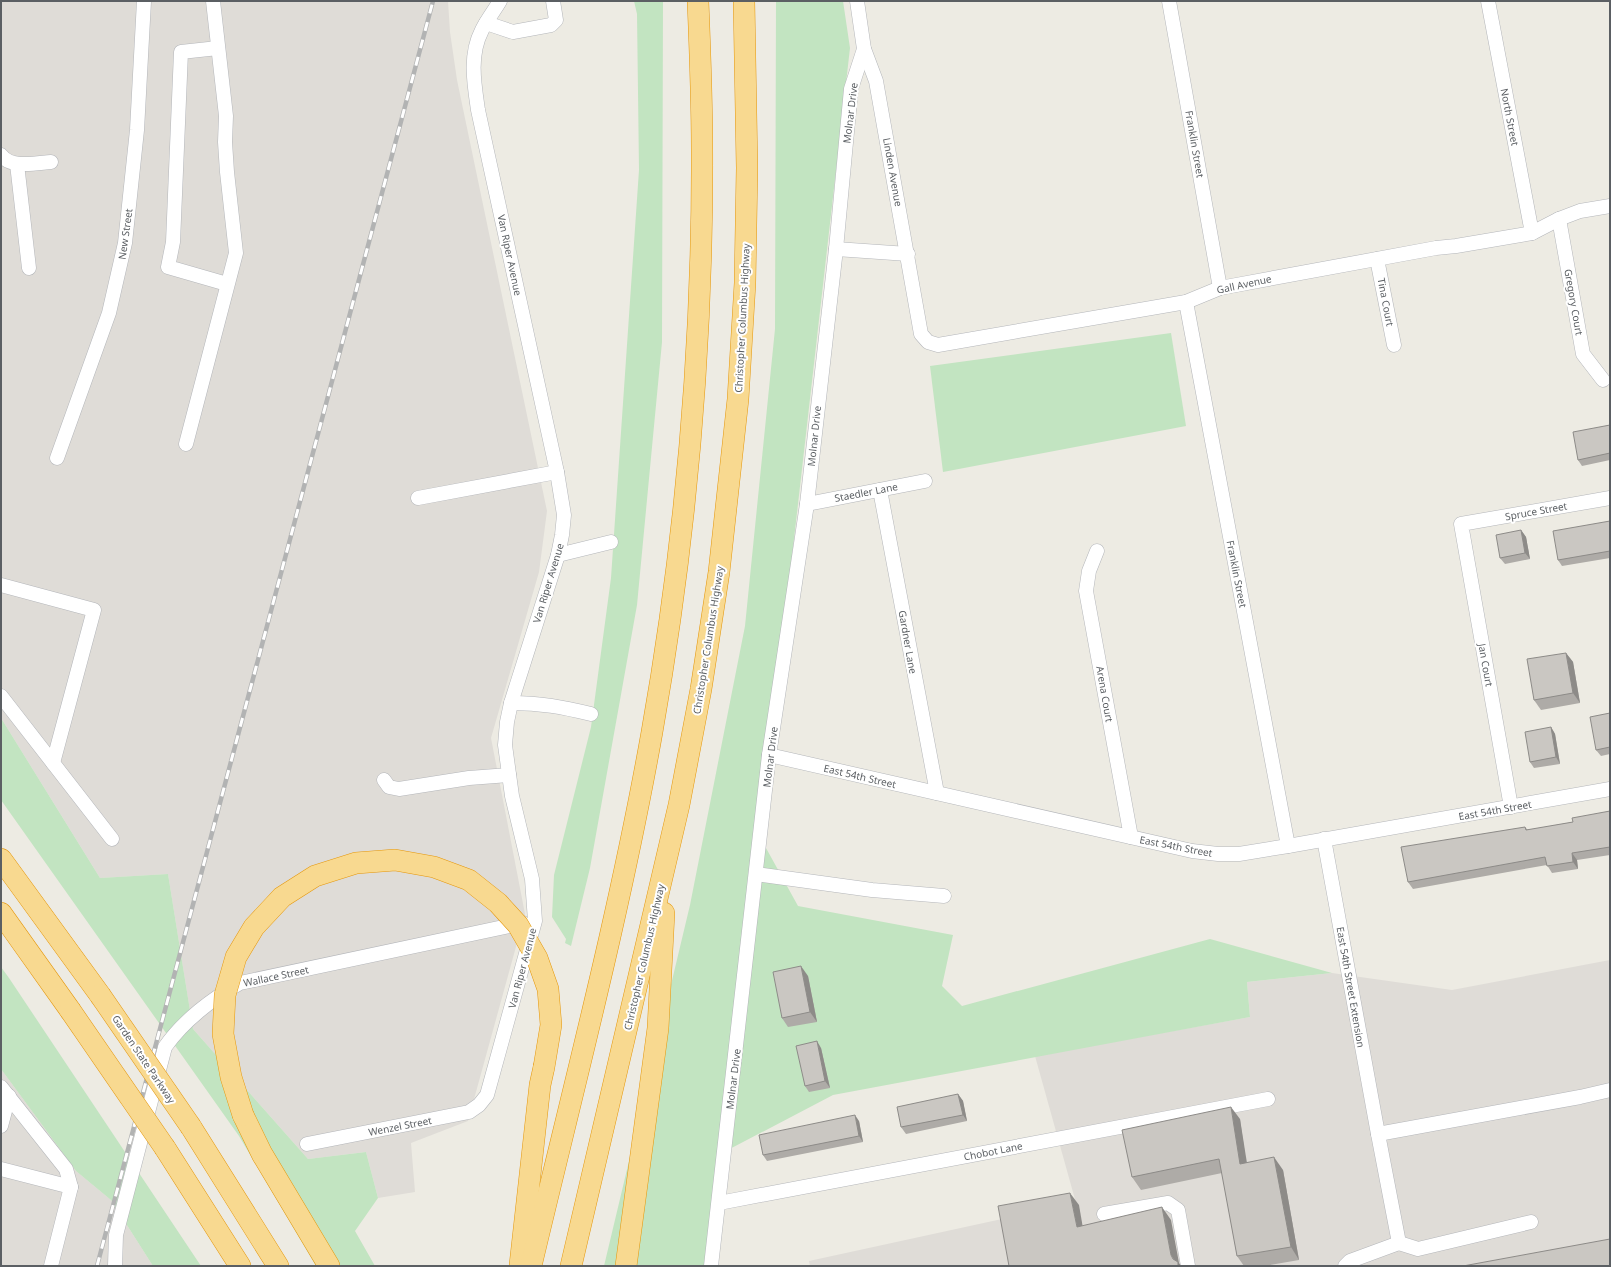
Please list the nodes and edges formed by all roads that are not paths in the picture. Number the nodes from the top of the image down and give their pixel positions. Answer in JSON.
{"nodes":[{"id":1,"x":144,"y":1,"type":"edge"},
{"id":2,"x":213,"y":1,"type":"edge"},
{"id":3,"x":500,"y":1,"type":"edge"},
{"id":4,"x":553,"y":1,"type":"edge"},
{"id":5,"x":698,"y":1,"type":"edge"},
{"id":6,"x":744,"y":1,"type":"edge"},
{"id":7,"x":857,"y":1,"type":"edge"},
{"id":8,"x":1169,"y":1,"type":"edge"},
{"id":9,"x":1488,"y":1,"type":"edge"},
{"id":10,"x":486,"y":23,"type":"junction"},
{"id":11,"x":218,"y":48,"type":"junction"},
{"id":12,"x":864,"y":49,"type":"junction"},
{"id":13,"x":1,"y":155,"type":"edge"},
{"id":14,"x":51,"y":162,"type":"dead end"},
{"id":15,"x":17,"y":164,"type":"junction"},
{"id":16,"x":1610,"y":206,"type":"edge"},
{"id":17,"x":1559,"y":219,"type":"junction"},
{"id":18,"x":1532,"y":232,"type":"junction"},
{"id":19,"x":836,"y":249,"type":"junction"},
{"id":20,"x":908,"y":254,"type":"junction"},
{"id":21,"x":1377,"y":259,"type":"junction"},
{"id":22,"x":29,"y":268,"type":"dead end"},
{"id":23,"x":227,"y":284,"type":"junction"},
{"id":24,"x":1220,"y":288,"type":"junction"},
{"id":25,"x":1186,"y":302,"type":"junction"},
{"id":26,"x":928,"y":342,"type":"joint"},
{"id":27,"x":1394,"y":346,"type":"dead end"},
{"id":28,"x":1602,"y":380,"type":"dead end"},
{"id":29,"x":186,"y":444,"type":"dead end"},
{"id":30,"x":58,"y":458,"type":"dead end"},
{"id":31,"x":557,"y":472,"type":"junction"},
{"id":32,"x":925,"y":481,"type":"dead end"},
{"id":33,"x":880,"y":490,"type":"junction"},
{"id":34,"x":418,"y":498,"type":"dead end"},
{"id":35,"x":1610,"y":498,"type":"edge"},
{"id":36,"x":807,"y":504,"type":"junction"},
{"id":37,"x":1461,"y":524,"type":"joint"},
{"id":38,"x":612,"y":542,"type":"dead end"},
{"id":39,"x":1097,"y":551,"type":"dead end"},
{"id":40,"x":558,"y":555,"type":"junction"},
{"id":41,"x":1,"y":585,"type":"edge"},
{"id":42,"x":1,"y":696,"type":"edge"},
{"id":43,"x":510,"y":703,"type":"junction"},
{"id":44,"x":591,"y":714,"type":"dead end"},
{"id":45,"x":770,"y":755,"type":"junction"},
{"id":46,"x":53,"y":763,"type":"junction"},
{"id":47,"x":509,"y":775,"type":"junction"},
{"id":48,"x":384,"y":780,"type":"dead end"},
{"id":49,"x":1610,"y":789,"type":"edge"},
{"id":50,"x":937,"y":794,"type":"junction"},
{"id":51,"x":1511,"y":807,"type":"junction"},
{"id":52,"x":1131,"y":837,"type":"junction"},
{"id":53,"x":112,"y":839,"type":"dead end"},
{"id":54,"x":1324,"y":839,"type":"junction"},
{"id":55,"x":1288,"y":846,"type":"junction"},
{"id":56,"x":667,"y":857,"type":"junction"},
{"id":57,"x":1,"y":859,"type":"edge"},
{"id":58,"x":756,"y":874,"type":"junction"},
{"id":59,"x":944,"y":896,"type":"dead end"},
{"id":60,"x":1,"y":913,"type":"edge"},
{"id":61,"x":535,"y":921,"type":"junction"},
{"id":62,"x":1610,"y":1090,"type":"edge"},
{"id":63,"x":5,"y":1092,"type":"edge"},
{"id":64,"x":487,"y":1095,"type":"joint"},
{"id":65,"x":1268,"y":1099,"type":"dead end"},
{"id":66,"x":1,"y":1126,"type":"edge"},
{"id":67,"x":1378,"y":1134,"type":"junction"},
{"id":68,"x":307,"y":1144,"type":"dead end"},
{"id":69,"x":1,"y":1169,"type":"edge"},
{"id":70,"x":71,"y":1187,"type":"junction"},
{"id":71,"x":719,"y":1203,"type":"junction"},
{"id":72,"x":1104,"y":1214,"type":"dead end"},
{"id":73,"x":1531,"y":1222,"type":"dead end"},
{"id":74,"x":1399,"y":1242,"type":"junction"},
{"id":75,"x":116,"y":1264,"type":"edge"},
{"id":76,"x":50,"y":1266,"type":"edge"},
{"id":77,"x":240,"y":1266,"type":"edge"},
{"id":78,"x":278,"y":1266,"type":"edge"},
{"id":79,"x":329,"y":1266,"type":"edge"},
{"id":80,"x":519,"y":1266,"type":"edge"},
{"id":81,"x":531,"y":1266,"type":"edge"},
{"id":82,"x":571,"y":1266,"type":"edge"},
{"id":83,"x":627,"y":1266,"type":"edge"},
{"id":84,"x":711,"y":1266,"type":"edge"},
{"id":85,"x":1188,"y":1266,"type":"edge"},
{"id":86,"x":1345,"y":1266,"type":"edge"}],
"edges":[{"from":1,"to":30,"type":"street","name":"New Street"},
{"from":2,"to":11,"type":"street"},
{"from":3,"to":10,"type":"street","name":"Van Riper Avenue"},
{"from":4,"to":10,"type":"street"},
{"from":5,"to":81,"type":"highway"},
{"from":6,"to":56,"type":"highway","name":"Christopher Columbus Highway"},
{"from":7,"to":12,"type":"street","name":"Linden Avenue"},
{"from":8,"to":24,"type":"street","name":"Franklin Street"},
{"from":9,"to":18,"type":"street","name":"North Street"},
{"from":10,"to":31,"type":"street","name":"Van Riper Avenue"},
{"from":11,"to":23,"type":"street"},
{"from":11,"to":23,"type":"street"},
{"from":12,"to":19,"type":"street","name":"Molnar Drive"},
{"from":12,"to":20,"type":"street","name":"Linden Avenue"},
{"from":13,"to":15,"type":"street"},
{"from":14,"to":15,"type":"street"},
{"from":15,"to":22,"type":"street"},
{"from":16,"to":17,"type":"street","name":"Gall Avenue"},
{"from":17,"to":18,"type":"street","name":"Gall Avenue"},
{"from":17,"to":28,"type":"street","name":"Gregory Court"},
{"from":18,"to":21,"type":"street","name":"Gall Avenue"},
{"from":19,"to":20,"type":"street"},
{"from":19,"to":36,"type":"street","name":"Molnar Drive"},
{"from":20,"to":26,"type":"street","name":"Linden Avenue"},
{"from":21,"to":24,"type":"street","name":"Gall Avenue"},
{"from":21,"to":27,"type":"street","name":"Tina Court"},
{"from":23,"to":29,"type":"street"},
{"from":24,"to":25,"type":"street","name":"Gall Avenue"},
{"from":25,"to":26,"type":"street","name":"Gall Avenue"},
{"from":25,"to":55,"type":"street","name":"Franklin Street"},
{"from":31,"to":34,"type":"street"},
{"from":31,"to":40,"type":"street","name":"Van Riper Avenue"},
{"from":32,"to":33,"type":"street","name":"Staedler Lane"},
{"from":33,"to":36,"type":"street","name":"Staedler Lane"},
{"from":33,"to":50,"type":"street","name":"Gardner Lane"},
{"from":35,"to":37,"type":"street","name":"Spruce Street"},
{"from":36,"to":45,"type":"street","name":"Molnar Drive"},
{"from":37,"to":51,"type":"street","name":"Jan Court"},
{"from":38,"to":40,"type":"street"},
{"from":39,"to":52,"type":"street","name":"Arena Court"},
{"from":40,"to":43,"type":"street","name":"Van Riper Avenue"},
{"from":41,"to":46,"type":"street"},
{"from":42,"to":46,"type":"street"},
{"from":43,"to":44,"type":"street"},
{"from":43,"to":47,"type":"street","name":"Van Riper Avenue"},
{"from":45,"to":50,"type":"street","name":"East 54th Street"},
{"from":45,"to":58,"type":"street","name":"Molnar Drive"},
{"from":46,"to":53,"type":"street"},
{"from":47,"to":48,"type":"street"},
{"from":47,"to":61,"type":"street","name":"Van Riper Avenue"},
{"from":49,"to":51,"type":"street","name":"East 54th Street"},
{"from":50,"to":52,"type":"street","name":"East 54th Street"},
{"from":51,"to":54,"type":"street","name":"East 54th Street"},
{"from":52,"to":55,"type":"street","name":"East 54th Street"},
{"from":54,"to":55,"type":"street","name":"East 54th Street"},
{"from":54,"to":67,"type":"street","name":"East 54th Street Extension"},
{"from":56,"to":82,"type":"highway","name":"Christopher Columbus Highway"},
{"from":56,"to":83,"type":"highway"},
{"from":57,"to":78,"type":"highway","name":"Garden State Parkway","bridge":true},
{"from":58,"to":59,"type":"street"},
{"from":58,"to":71,"type":"street","name":"Molnar Drive"},
{"from":60,"to":77,"type":"highway","bridge":true},
{"from":61,"to":64,"type":"street","name":"Van Riper Avenue"},
{"from":61,"to":75,"type":"street","name":"Wallace Street"},
{"from":62,"to":67,"type":"street"},
{"from":63,"to":66,"type":"street"},
{"from":63,"to":70,"type":"street"},
{"from":64,"to":68,"type":"street","name":"Wenzel Street"},
{"from":65,"to":71,"type":"street","name":"Chobot Lane"},
{"from":67,"to":74,"type":"street","name":"East 54th Street Extension"},
{"from":69,"to":70,"type":"street"},
{"from":70,"to":76,"type":"street"},
{"from":71,"to":84,"type":"street","name":"Molnar Drive"},
{"from":72,"to":85,"type":"street"},
{"from":73,"to":74,"type":"street"},
{"from":74,"to":86,"type":"street"},
{"from":79,"to":80,"type":"highway","bridge":true}]}
